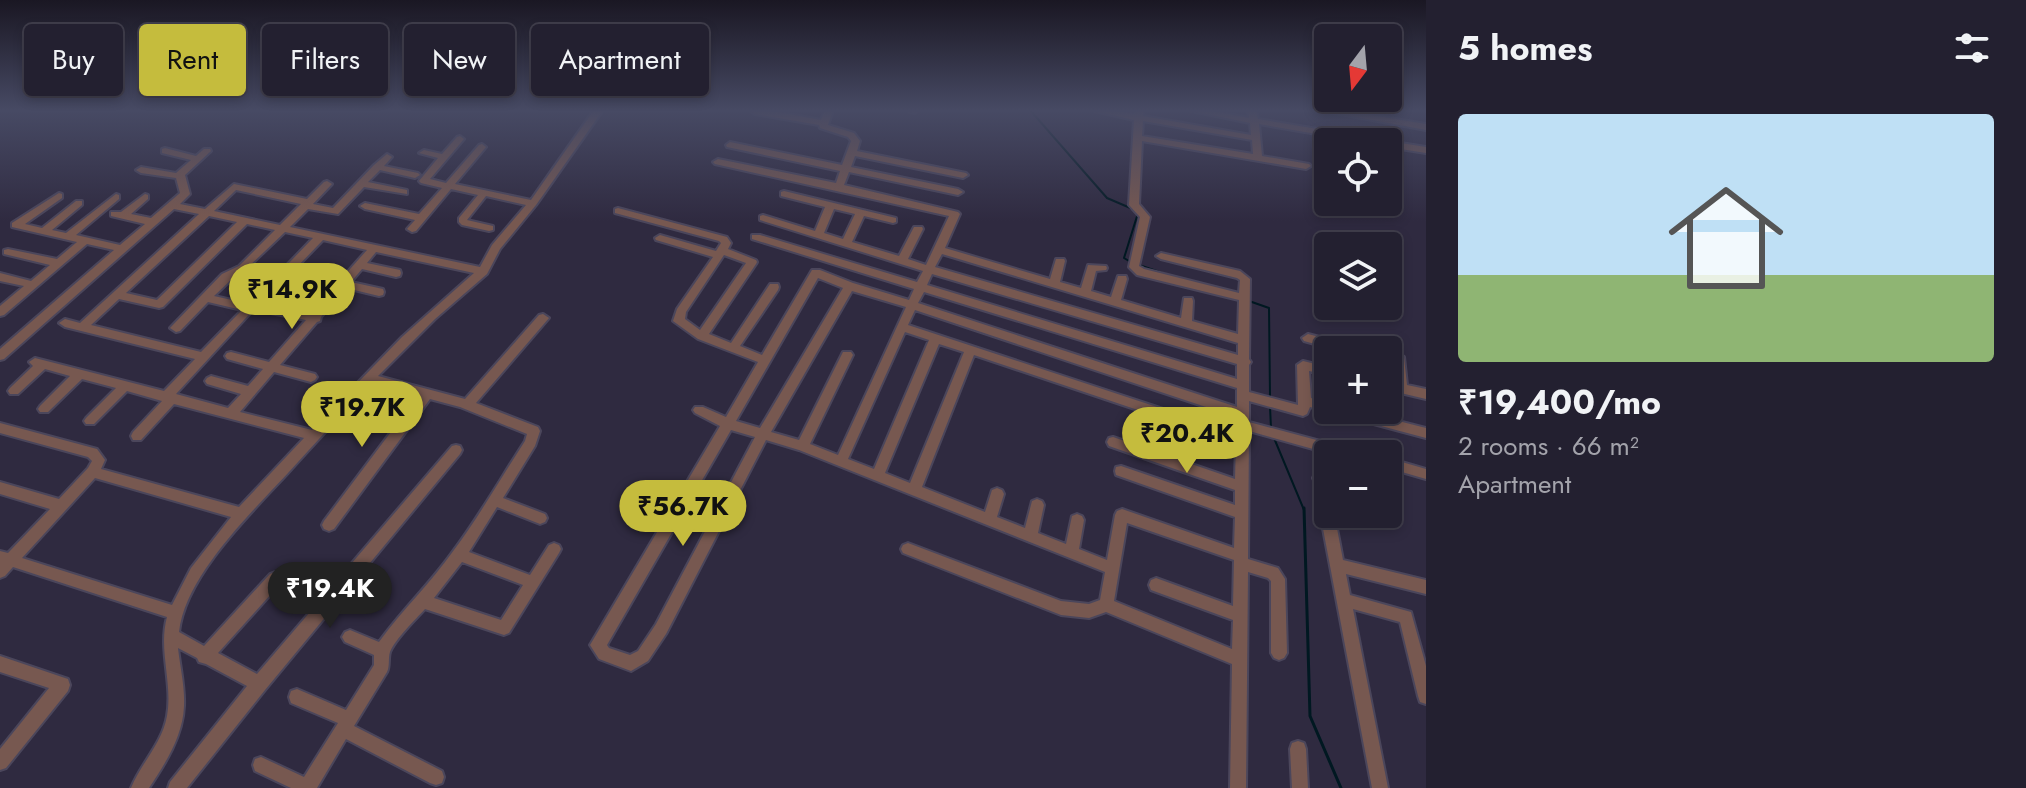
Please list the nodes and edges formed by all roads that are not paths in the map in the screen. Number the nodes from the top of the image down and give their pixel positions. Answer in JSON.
{"nodes":[{"id":1,"x":454,"y":147,"type":"edge"},
{"id":2,"x":482,"y":147,"type":"dead end"},
{"id":3,"x":573,"y":147,"type":"edge"},
{"id":4,"x":739,"y":147,"type":"edge"},
{"id":5,"x":853,"y":147,"type":"edge"},
{"id":6,"x":1138,"y":147,"type":"edge"},
{"id":7,"x":1191,"y":147,"type":"edge"},
{"id":8,"x":1257,"y":147,"type":"edge"},
{"id":9,"x":1406,"y":147,"type":"edge"},
{"id":10,"x":1426,"y":150,"type":"edge"},
{"id":11,"x":165,"y":151,"type":"dead end"},
{"id":12,"x":207,"y":151,"type":"dead end"},
{"id":13,"x":424,"y":153,"type":"dead end"},
{"id":14,"x":852,"y":153,"type":"junction"},
{"id":15,"x":387,"y":157,"type":"dead end"},
{"id":16,"x":445,"y":157,"type":"junction"},
{"id":17,"x":1258,"y":158,"type":"junction"},
{"id":18,"x":198,"y":159,"type":"junction"},
{"id":19,"x":414,"y":162,"type":"dead end"},
{"id":20,"x":718,"y":162,"type":"dead end"},
{"id":21,"x":1306,"y":166,"type":"dead end"},
{"id":22,"x":377,"y":167,"type":"junction"},
{"id":23,"x":846,"y":169,"type":"junction"},
{"id":24,"x":141,"y":170,"type":"dead end"},
{"id":25,"x":963,"y":175,"type":"dead end"},
{"id":26,"x":182,"y":183,"type":"junction"},
{"id":27,"x":327,"y":184,"type":"dead end"},
{"id":28,"x":362,"y":184,"type":"junction"},
{"id":29,"x":449,"y":186,"type":"junction"},
{"id":30,"x":839,"y":187,"type":"junction"},
{"id":31,"x":958,"y":192,"type":"dead end"},
{"id":32,"x":484,"y":193,"type":"junction"},
{"id":33,"x":784,"y":194,"type":"dead end"},
{"id":34,"x":59,"y":196,"type":"dead end"},
{"id":35,"x":116,"y":197,"type":"dead end"},
{"id":36,"x":145,"y":197,"type":"dead end"},
{"id":37,"x":79,"y":203,"type":"dead end"},
{"id":38,"x":533,"y":203,"type":"junction"},
{"id":39,"x":307,"y":204,"type":"junction"},
{"id":40,"x":172,"y":205,"type":"junction"},
{"id":41,"x":831,"y":205,"type":"junction"},
{"id":42,"x":365,"y":206,"type":"dead end"},
{"id":43,"x":387,"y":211,"type":"junction"},
{"id":44,"x":618,"y":211,"type":"dead end"},
{"id":45,"x":861,"y":212,"type":"junction"},
{"id":46,"x":206,"y":213,"type":"junction"},
{"id":47,"x":422,"y":218,"type":"junction"},
{"id":48,"x":763,"y":218,"type":"dead end"},
{"id":49,"x":893,"y":220,"type":"dead end"},
{"id":50,"x":244,"y":221,"type":"junction"},
{"id":51,"x":153,"y":222,"type":"junction"},
{"id":52,"x":489,"y":228,"type":"dead end"},
{"id":53,"x":282,"y":229,"type":"junction"},
{"id":54,"x":412,"y":229,"type":"dead end"},
{"id":55,"x":918,"y":229,"type":"dead end"},
{"id":56,"x":43,"y":232,"type":"junction"},
{"id":57,"x":818,"y":235,"type":"junction"},
{"id":58,"x":68,"y":237,"type":"junction"},
{"id":59,"x":320,"y":237,"type":"junction"},
{"id":60,"x":756,"y":237,"type":"dead end"},
{"id":61,"x":660,"y":238,"type":"dead end"},
{"id":62,"x":85,"y":241,"type":"junction"},
{"id":63,"x":846,"y":243,"type":"junction"},
{"id":64,"x":374,"y":248,"type":"junction"},
{"id":65,"x":123,"y":249,"type":"junction"},
{"id":66,"x":939,"y":250,"type":"junction"},
{"id":67,"x":8,"y":252,"type":"dead end"},
{"id":68,"x":721,"y":252,"type":"junction"},
{"id":69,"x":1161,"y":256,"type":"dead end"},
{"id":70,"x":902,"y":261,"type":"junction"},
{"id":71,"x":1060,"y":261,"type":"dead end"},
{"id":72,"x":59,"y":263,"type":"junction"},
{"id":73,"x":360,"y":265,"type":"junction"},
{"id":74,"x":292,"y":266,"type":"dead end"},
{"id":75,"x":1102,"y":268,"type":"dead end"},
{"id":76,"x":929,"y":269,"type":"junction"},
{"id":77,"x":483,"y":271,"type":"junction"},
{"id":78,"x":232,"y":273,"type":"junction"},
{"id":79,"x":396,"y":273,"type":"dead end"},
{"id":80,"x":0,"y":277,"type":"edge"},
{"id":81,"x":1122,"y":279,"type":"dead end"},
{"id":82,"x":1054,"y":283,"type":"junction"},
{"id":83,"x":33,"y":285,"type":"junction"},
{"id":84,"x":849,"y":286,"type":"junction"},
{"id":85,"x":341,"y":287,"type":"junction"},
{"id":86,"x":774,"y":287,"type":"dead end"},
{"id":87,"x":920,"y":287,"type":"junction"},
{"id":88,"x":379,"y":292,"type":"dead end"},
{"id":89,"x":1085,"y":292,"type":"junction"},
{"id":90,"x":117,"y":295,"type":"junction"},
{"id":91,"x":206,"y":298,"type":"junction"},
{"id":92,"x":1244,"y":298,"type":"junction"},
{"id":93,"x":1115,"y":301,"type":"junction"},
{"id":94,"x":1188,"y":301,"type":"dead end"},
{"id":95,"x":912,"y":305,"type":"junction"},
{"id":96,"x":275,"y":310,"type":"dead end"},
{"id":97,"x":0,"y":312,"type":"edge"},
{"id":98,"x":316,"y":318,"type":"junction"},
{"id":99,"x":543,"y":318,"type":"dead end"},
{"id":100,"x":1186,"y":321,"type":"junction"},
{"id":101,"x":65,"y":323,"type":"dead end"},
{"id":102,"x":82,"y":327,"type":"junction"},
{"id":103,"x":902,"y":327,"type":"junction"},
{"id":104,"x":176,"y":328,"type":"dead end"},
{"id":105,"x":702,"y":336,"type":"junction"},
{"id":106,"x":936,"y":337,"type":"junction"},
{"id":107,"x":1308,"y":338,"type":"dead end"},
{"id":108,"x":1243,"y":340,"type":"junction"},
{"id":109,"x":1314,"y":340,"type":"edge"},
{"id":110,"x":733,"y":348,"type":"junction"},
{"id":111,"x":971,"y":349,"type":"junction"},
{"id":112,"x":847,"y":355,"type":"dead end"},
{"id":113,"x":0,"y":356,"type":"edge"},
{"id":114,"x":231,"y":356,"type":"dead end"},
{"id":115,"x":203,"y":357,"type":"junction"},
{"id":116,"x":766,"y":361,"type":"junction"},
{"id":117,"x":1245,"y":362,"type":"junction"},
{"id":118,"x":273,"y":367,"type":"junction"},
{"id":119,"x":1314,"y":368,"type":"edge"},
{"id":120,"x":79,"y":374,"type":"junction"},
{"id":121,"x":311,"y":377,"type":"dead end"},
{"id":122,"x":368,"y":378,"type":"junction"},
{"id":123,"x":211,"y":381,"type":"dead end"},
{"id":124,"x":125,"y":386,"type":"junction"},
{"id":125,"x":1402,"y":389,"type":"edge"},
{"id":126,"x":1244,"y":390,"type":"junction"},
{"id":127,"x":14,"y":391,"type":"dead end"},
{"id":128,"x":251,"y":392,"type":"junction"},
{"id":129,"x":1426,"y":394,"type":"edge"},
{"id":130,"x":426,"y":395,"type":"junction"},
{"id":131,"x":169,"y":398,"type":"junction"},
{"id":132,"x":1305,"y":401,"type":"junction"},
{"id":133,"x":1314,"y":404,"type":"edge"},
{"id":134,"x":467,"y":405,"type":"junction"},
{"id":135,"x":44,"y":409,"type":"dead end"},
{"id":136,"x":699,"y":410,"type":"dead end"},
{"id":137,"x":231,"y":414,"type":"junction"},
{"id":138,"x":90,"y":421,"type":"dead end"},
{"id":139,"x":728,"y":424,"type":"junction"},
{"id":140,"x":1392,"y":424,"type":"edge"},
{"id":141,"x":1243,"y":427,"type":"junction"},
{"id":142,"x":0,"y":428,"type":"edge"},
{"id":143,"x":1426,"y":433,"type":"edge"},
{"id":144,"x":137,"y":436,"type":"dead end"},
{"id":145,"x":314,"y":436,"type":"junction"},
{"id":146,"x":762,"y":436,"type":"junction"},
{"id":147,"x":1113,"y":442,"type":"dead end"},
{"id":148,"x":1314,"y":444,"type":"edge"},
{"id":149,"x":802,"y":446,"type":"junction"},
{"id":150,"x":456,"y":450,"type":"dead end"},
{"id":151,"x":841,"y":461,"type":"junction"},
{"id":152,"x":1402,"y":467,"type":"edge"},
{"id":153,"x":1121,"y":471,"type":"dead end"},
{"id":154,"x":93,"y":472,"type":"junction"},
{"id":155,"x":1426,"y":474,"type":"edge"},
{"id":156,"x":877,"y":476,"type":"junction"},
{"id":157,"x":1241,"y":487,"type":"junction"},
{"id":158,"x":0,"y":488,"type":"edge"},
{"id":159,"x":914,"y":490,"type":"junction"},
{"id":160,"x":997,"y":494,"type":"dead end"},
{"id":161,"x":493,"y":500,"type":"junction"},
{"id":162,"x":1037,"y":505,"type":"dead end"},
{"id":163,"x":61,"y":506,"type":"junction"},
{"id":164,"x":1241,"y":513,"type":"junction"},
{"id":165,"x":242,"y":514,"type":"junction"},
{"id":166,"x":540,"y":518,"type":"dead end"},
{"id":167,"x":989,"y":520,"type":"junction"},
{"id":168,"x":1077,"y":520,"type":"dead end"},
{"id":169,"x":329,"y":525,"type":"dead end"},
{"id":170,"x":1330,"y":528,"type":"edge"},
{"id":171,"x":1030,"y":536,"type":"junction"},
{"id":172,"x":554,"y":549,"type":"dead end"},
{"id":173,"x":908,"y":549,"type":"dead end"},
{"id":174,"x":1072,"y":552,"type":"junction"},
{"id":175,"x":459,"y":555,"type":"junction"},
{"id":176,"x":1240,"y":560,"type":"junction"},
{"id":177,"x":3,"y":563,"type":"edge"},
{"id":178,"x":1337,"y":565,"type":"junction"},
{"id":179,"x":1111,"y":568,"type":"junction"},
{"id":180,"x":275,"y":579,"type":"dead end"},
{"id":181,"x":534,"y":583,"type":"junction"},
{"id":182,"x":1156,"y":585,"type":"dead end"},
{"id":183,"x":1426,"y":587,"type":"edge"},
{"id":184,"x":1344,"y":600,"type":"junction"},
{"id":185,"x":423,"y":601,"type":"junction"},
{"id":186,"x":1106,"y":605,"type":"junction"},
{"id":187,"x":176,"y":613,"type":"junction"},
{"id":188,"x":1240,"y":616,"type":"junction"},
{"id":189,"x":171,"y":636,"type":"junction"},
{"id":190,"x":350,"y":637,"type":"dead end"},
{"id":191,"x":382,"y":651,"type":"junction"},
{"id":192,"x":1279,"y":653,"type":"dead end"},
{"id":193,"x":204,"y":657,"type":"junction"},
{"id":194,"x":1239,"y":659,"type":"junction"},
{"id":195,"x":0,"y":664,"type":"edge"},
{"id":196,"x":259,"y":684,"type":"junction"},
{"id":197,"x":1426,"y":696,"type":"edge"},
{"id":198,"x":297,"y":697,"type":"dead end"},
{"id":199,"x":346,"y":725,"type":"junction"},
{"id":200,"x":7,"y":741,"type":"edge"},
{"id":201,"x":1298,"y":749,"type":"dead end"},
{"id":202,"x":0,"y":762,"type":"edge"},
{"id":203,"x":261,"y":765,"type":"dead end"},
{"id":204,"x":436,"y":777,"type":"dead end"},
{"id":205,"x":142,"y":787,"type":"edge"},
{"id":206,"x":176,"y":788,"type":"edge"},
{"id":207,"x":308,"y":788,"type":"edge"},
{"id":208,"x":1238,"y":788,"type":"edge"},
{"id":209,"x":1300,"y":788,"type":"edge"},
{"id":210,"x":1380,"y":788,"type":"edge"}],
"edges":[{"from":1,"to":16,"type":"street"},
{"from":2,"to":29,"type":"street"},
{"from":3,"to":38,"type":"street"},
{"from":4,"to":23,"type":"street"},
{"from":5,"to":14,"type":"street"},
{"from":6,"to":92,"type":"street"},
{"from":7,"to":17,"type":"street"},
{"from":8,"to":17,"type":"street"},
{"from":9,"to":10,"type":"street"},
{"from":11,"to":18,"type":"street"},
{"from":12,"to":18,"type":"street"},
{"from":13,"to":16,"type":"street"},
{"from":14,"to":23,"type":"street"},
{"from":14,"to":25,"type":"street"},
{"from":15,"to":22,"type":"street"},
{"from":16,"to":29,"type":"street"},
{"from":17,"to":21,"type":"street"},
{"from":18,"to":26,"type":"street"},
{"from":19,"to":22,"type":"street"},
{"from":20,"to":30,"type":"street"},
{"from":22,"to":28,"type":"street"},
{"from":23,"to":30,"type":"street"},
{"from":23,"to":31,"type":"street"},
{"from":24,"to":26,"type":"street"},
{"from":26,"to":40,"type":"street"},
{"from":27,"to":39,"type":"street"},
{"from":28,"to":39,"type":"street"},
{"from":28,"to":43,"type":"street"},
{"from":29,"to":32,"type":"street"},
{"from":29,"to":47,"type":"street"},
{"from":30,"to":66,"type":"street"},
{"from":32,"to":38,"type":"street"},
{"from":32,"to":52,"type":"street"},
{"from":33,"to":41,"type":"street"},
{"from":34,"to":56,"type":"street"},
{"from":35,"to":58,"type":"street"},
{"from":36,"to":51,"type":"street"},
{"from":37,"to":56,"type":"street"},
{"from":38,"to":77,"type":"street"},
{"from":39,"to":46,"type":"street"},
{"from":39,"to":53,"type":"street"},
{"from":40,"to":46,"type":"street"},
{"from":40,"to":51,"type":"street"},
{"from":41,"to":45,"type":"street"},
{"from":41,"to":57,"type":"street"},
{"from":42,"to":43,"type":"street"},
{"from":43,"to":47,"type":"street"},
{"from":44,"to":68,"type":"street"},
{"from":45,"to":49,"type":"street"},
{"from":45,"to":63,"type":"street"},
{"from":46,"to":50,"type":"street"},
{"from":46,"to":90,"type":"street"},
{"from":47,"to":54,"type":"street"},
{"from":48,"to":57,"type":"street"},
{"from":50,"to":53,"type":"street"},
{"from":50,"to":90,"type":"street"},
{"from":51,"to":65,"type":"street"},
{"from":53,"to":59,"type":"street"},
{"from":53,"to":78,"type":"street"},
{"from":55,"to":70,"type":"street"},
{"from":56,"to":58,"type":"street"},
{"from":57,"to":63,"type":"street"},
{"from":58,"to":62,"type":"street"},
{"from":59,"to":64,"type":"street"},
{"from":59,"to":74,"type":"street"},
{"from":60,"to":87,"type":"street"},
{"from":61,"to":68,"type":"street"},
{"from":62,"to":65,"type":"street"},
{"from":62,"to":72,"type":"street"},
{"from":63,"to":70,"type":"street"},
{"from":64,"to":73,"type":"street"},
{"from":64,"to":77,"type":"street"},
{"from":65,"to":113,"type":"street"},
{"from":66,"to":76,"type":"street"},
{"from":66,"to":82,"type":"street"},
{"from":67,"to":72,"type":"street"},
{"from":68,"to":105,"type":"street"},
{"from":68,"to":105,"type":"street"},
{"from":69,"to":92,"type":"street"},
{"from":70,"to":76,"type":"street"},
{"from":71,"to":82,"type":"street"},
{"from":72,"to":83,"type":"street"},
{"from":73,"to":79,"type":"street"},
{"from":73,"to":85,"type":"street"},
{"from":75,"to":89,"type":"street"},
{"from":76,"to":87,"type":"street"},
{"from":76,"to":117,"type":"street"},
{"from":77,"to":122,"type":"street"},
{"from":78,"to":85,"type":"street"},
{"from":78,"to":91,"type":"street"},
{"from":80,"to":83,"type":"street"},
{"from":81,"to":93,"type":"street"},
{"from":82,"to":89,"type":"street"},
{"from":83,"to":97,"type":"street"},
{"from":84,"to":95,"type":"street"},
{"from":84,"to":116,"type":"street"},
{"from":84,"to":146,"type":"street"},
{"from":85,"to":88,"type":"street"},
{"from":85,"to":98,"type":"street"},
{"from":86,"to":110,"type":"street"},
{"from":87,"to":95,"type":"street"},
{"from":87,"to":126,"type":"street"},
{"from":89,"to":93,"type":"street"},
{"from":90,"to":102,"type":"street"},
{"from":91,"to":104,"type":"street"},
{"from":91,"to":115,"type":"street"},
{"from":92,"to":108,"type":"street"},
{"from":93,"to":100,"type":"street"},
{"from":94,"to":100,"type":"street"},
{"from":95,"to":103,"type":"street"},
{"from":95,"to":141,"type":"street"},
{"from":96,"to":98,"type":"street"},
{"from":98,"to":118,"type":"street"},
{"from":99,"to":134,"type":"street"},
{"from":100,"to":108,"type":"street"},
{"from":101,"to":102,"type":"street"},
{"from":102,"to":115,"type":"street"},
{"from":103,"to":106,"type":"street"},
{"from":103,"to":151,"type":"street"},
{"from":105,"to":110,"type":"street"},
{"from":106,"to":111,"type":"street"},
{"from":106,"to":156,"type":"street"},
{"from":107,"to":109,"type":"street"},
{"from":108,"to":117,"type":"street"},
{"from":110,"to":116,"type":"street"},
{"from":111,"to":141,"type":"street"},
{"from":111,"to":159,"type":"street"},
{"from":112,"to":149,"type":"street"},
{"from":114,"to":118,"type":"street"},
{"from":115,"to":131,"type":"street"},
{"from":116,"to":139,"type":"street"},
{"from":117,"to":126,"type":"street"},
{"from":118,"to":121,"type":"street"},
{"from":118,"to":128,"type":"street"},
{"from":119,"to":132,"type":"street"},
{"from":120,"to":124,"type":"street"},
{"from":120,"to":127,"type":"street"},
{"from":120,"to":135,"type":"street"},
{"from":122,"to":130,"type":"street"},
{"from":122,"to":145,"type":"street"},
{"from":123,"to":128,"type":"street"},
{"from":124,"to":131,"type":"street"},
{"from":124,"to":138,"type":"street"},
{"from":125,"to":129,"type":"street"},
{"from":126,"to":132,"type":"street"},
{"from":126,"to":141,"type":"street"},
{"from":128,"to":137,"type":"street"},
{"from":130,"to":134,"type":"street"},
{"from":130,"to":169,"type":"street"},
{"from":131,"to":137,"type":"street"},
{"from":131,"to":144,"type":"street"},
{"from":132,"to":133,"type":"street"},
{"from":134,"to":161,"type":"street"},
{"from":136,"to":139,"type":"street"},
{"from":137,"to":145,"type":"street"},
{"from":139,"to":146,"type":"street"},
{"from":139,"to":146,"type":"street"},
{"from":140,"to":143,"type":"street"},
{"from":141,"to":148,"type":"street"},
{"from":141,"to":157,"type":"street"},
{"from":142,"to":154,"type":"street"},
{"from":145,"to":165,"type":"street"},
{"from":146,"to":149,"type":"street"},
{"from":147,"to":157,"type":"street"},
{"from":149,"to":151,"type":"street"},
{"from":150,"to":196,"type":"street"},
{"from":151,"to":156,"type":"street"},
{"from":152,"to":155,"type":"street"},
{"from":153,"to":164,"type":"street"},
{"from":154,"to":163,"type":"street"},
{"from":154,"to":165,"type":"street"},
{"from":156,"to":159,"type":"street"},
{"from":157,"to":164,"type":"street"},
{"from":158,"to":163,"type":"street"},
{"from":159,"to":167,"type":"street"},
{"from":160,"to":167,"type":"street"},
{"from":161,"to":166,"type":"street"},
{"from":161,"to":175,"type":"street"},
{"from":162,"to":171,"type":"street"},
{"from":163,"to":177,"type":"street"},
{"from":164,"to":176,"type":"street"},
{"from":165,"to":187,"type":"street"},
{"from":167,"to":171,"type":"street"},
{"from":168,"to":174,"type":"street"},
{"from":170,"to":178,"type":"street"},
{"from":171,"to":174,"type":"street"},
{"from":172,"to":181,"type":"street"},
{"from":173,"to":186,"type":"street"},
{"from":174,"to":179,"type":"street"},
{"from":175,"to":181,"type":"street"},
{"from":175,"to":185,"type":"street"},
{"from":176,"to":179,"type":"street"},
{"from":176,"to":188,"type":"street"},
{"from":176,"to":192,"type":"street"},
{"from":177,"to":187,"type":"street"},
{"from":178,"to":183,"type":"street"},
{"from":178,"to":184,"type":"street"},
{"from":179,"to":186,"type":"street"},
{"from":180,"to":193,"type":"street"},
{"from":181,"to":185,"type":"street"},
{"from":182,"to":188,"type":"street"},
{"from":184,"to":197,"type":"street"},
{"from":184,"to":210,"type":"street"},
{"from":185,"to":191,"type":"street"},
{"from":186,"to":194,"type":"street"},
{"from":187,"to":189,"type":"street"},
{"from":188,"to":194,"type":"street"},
{"from":189,"to":193,"type":"street"},
{"from":189,"to":205,"type":"street"},
{"from":190,"to":191,"type":"street"},
{"from":191,"to":199,"type":"street"},
{"from":193,"to":196,"type":"street"},
{"from":194,"to":208,"type":"street"},
{"from":195,"to":200,"type":"street"},
{"from":196,"to":206,"type":"street"},
{"from":198,"to":199,"type":"street"},
{"from":199,"to":204,"type":"street"},
{"from":199,"to":207,"type":"street"},
{"from":200,"to":202,"type":"street"},
{"from":201,"to":209,"type":"street"},
{"from":203,"to":207,"type":"street"}]}
